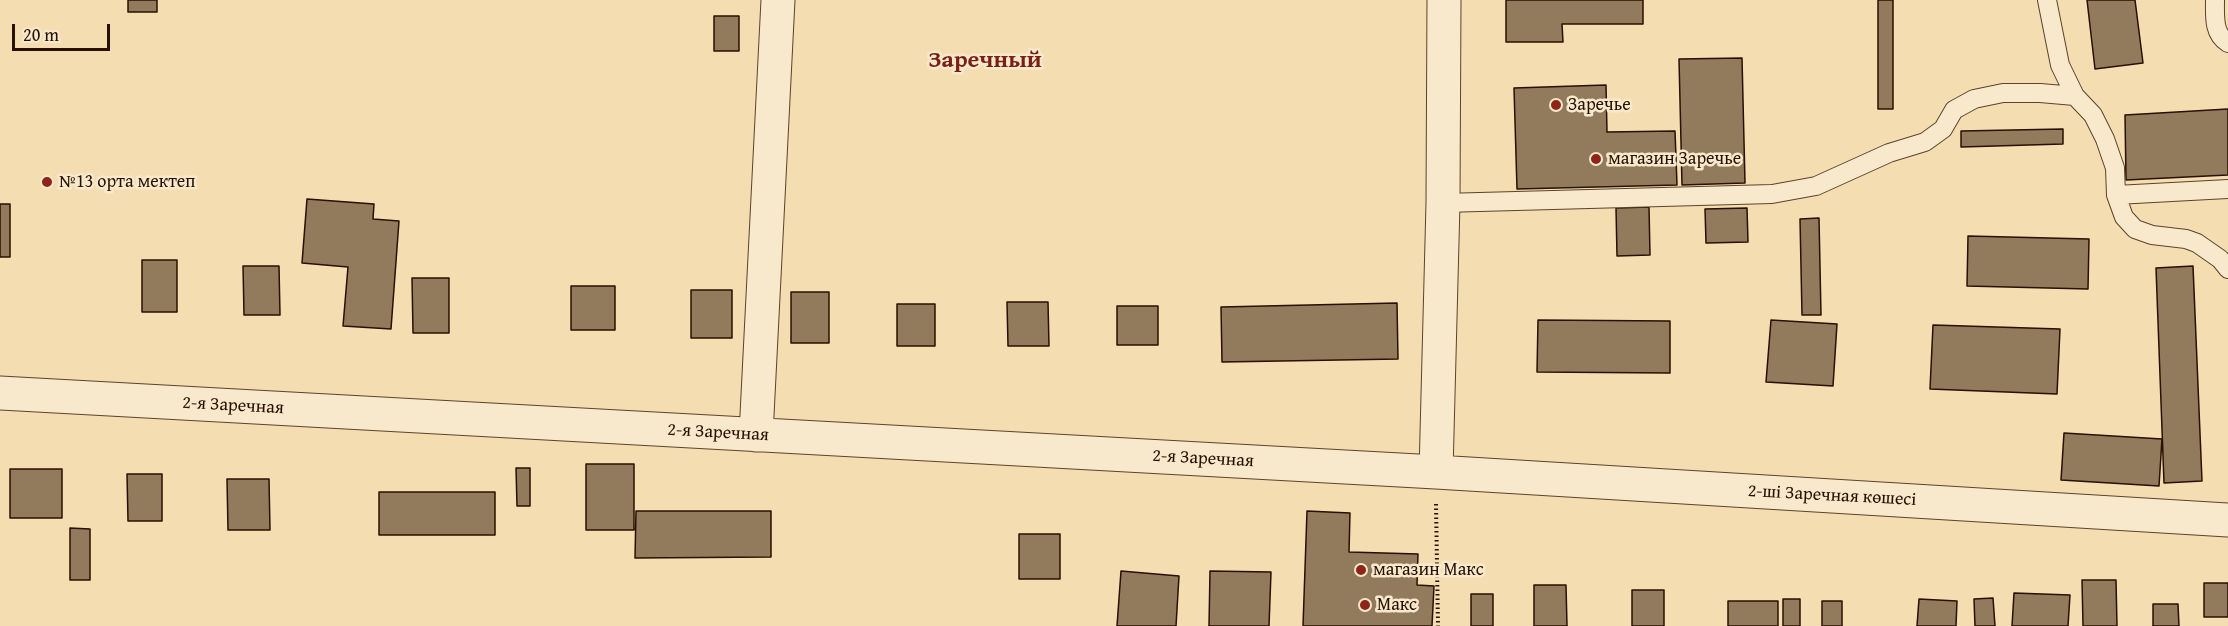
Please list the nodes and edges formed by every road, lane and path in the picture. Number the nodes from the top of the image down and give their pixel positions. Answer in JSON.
{"nodes":[{"id":1,"x":778,"y":0,"type":"edge"},
{"id":2,"x":1444,"y":0,"type":"edge"},
{"id":3,"x":2047,"y":0,"type":"edge"},
{"id":4,"x":2215,"y":0,"type":"edge"},
{"id":5,"x":2228,"y":44,"type":"edge"},
{"id":6,"x":2074,"y":96,"type":"junction"},
{"id":7,"x":2228,"y":189,"type":"edge"},
{"id":8,"x":2116,"y":195,"type":"junction"},
{"id":9,"x":1443,"y":203,"type":"junction"},
{"id":10,"x":2228,"y":269,"type":"edge"},
{"id":11,"x":0,"y":393,"type":"edge"},
{"id":12,"x":756,"y":435,"type":"junction"},
{"id":13,"x":1436,"y":472,"type":"junction"},
{"id":14,"x":2228,"y":519,"type":"edge"},
{"id":15,"x":1438,"y":626,"type":"edge"}],
"edges":[{"from":1,"to":12,"type":"street"},
{"from":2,"to":9,"type":"street"},
{"from":3,"to":6,"type":"lane"},
{"from":4,"to":5,"type":"lane"},
{"from":6,"to":8,"type":"lane"},
{"from":6,"to":9,"type":"lane"},
{"from":7,"to":8,"type":"lane"},
{"from":8,"to":10,"type":"lane"},
{"from":9,"to":13,"type":"street"},
{"from":11,"to":12,"type":"street","name":"2-я Заречная"},
{"from":12,"to":13,"type":"street","name":"2-я Заречная"},
{"from":13,"to":14,"type":"street","name":"2-ші Заречная көшесі"},
{"from":13,"to":15,"type":"path"}]}
